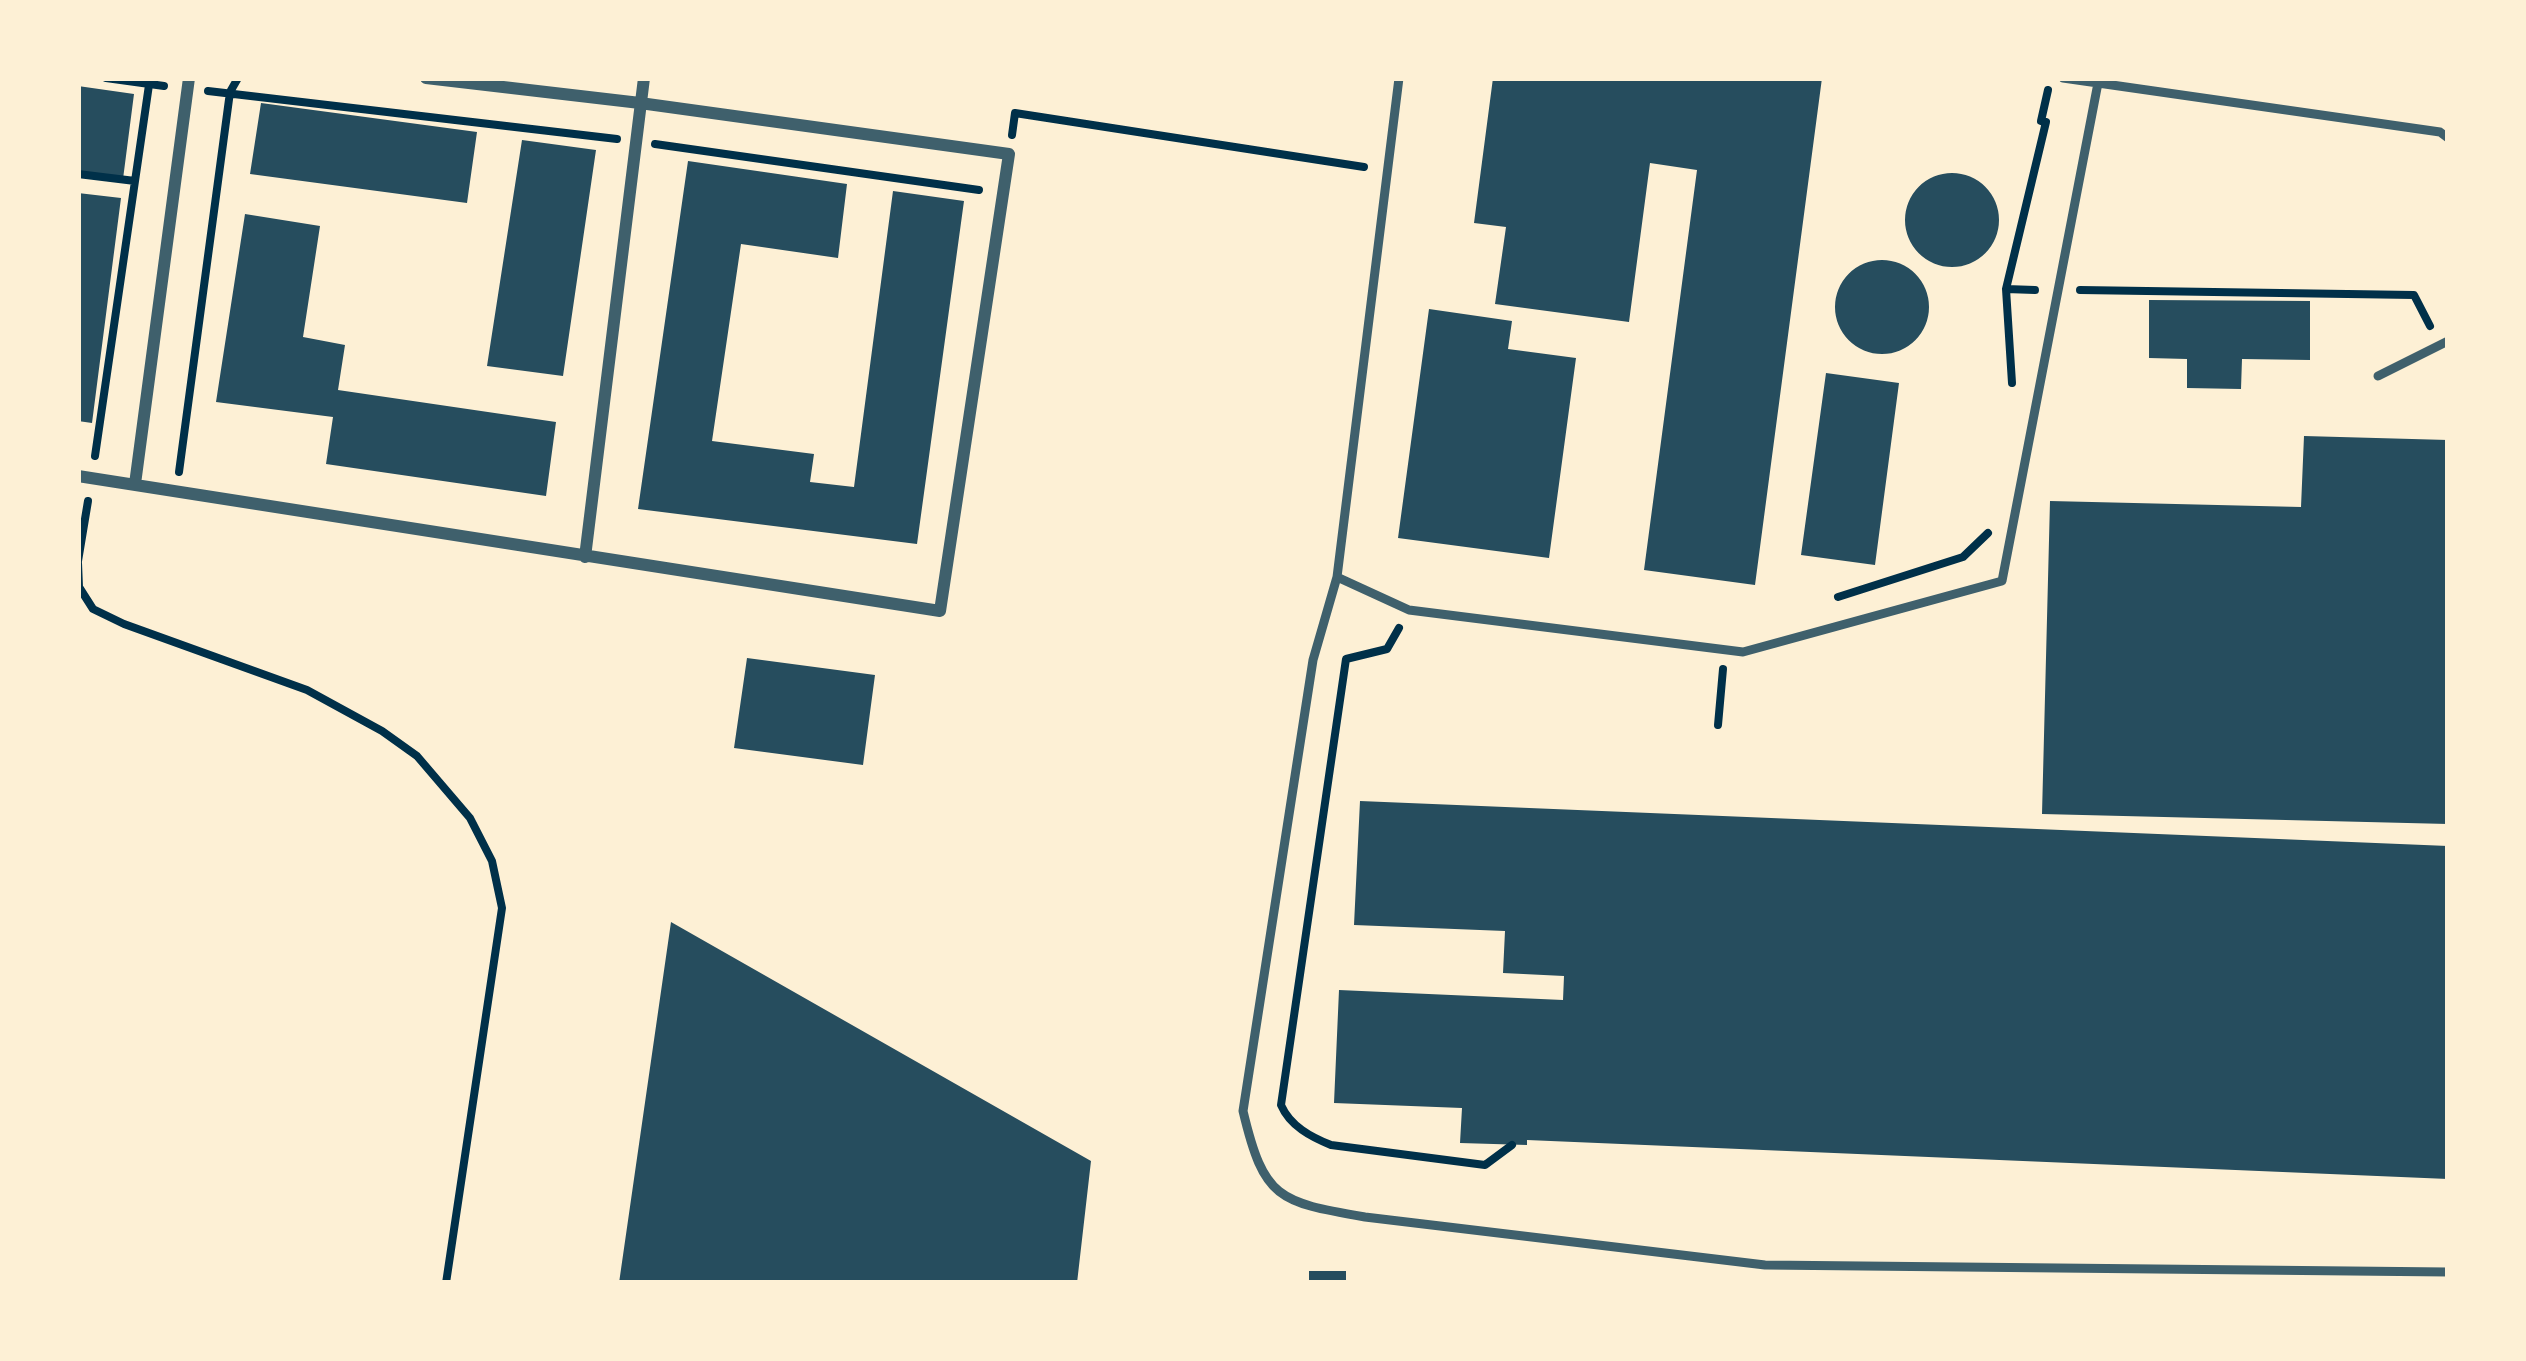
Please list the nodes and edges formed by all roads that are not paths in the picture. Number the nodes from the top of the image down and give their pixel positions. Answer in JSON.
{"nodes":[{"id":1,"x":426,"y":78,"type":"edge"},
{"id":2,"x":644,"y":78,"type":"edge"},
{"id":3,"x":2062,"y":78,"type":"edge"},
{"id":4,"x":1395,"y":79,"type":"edge"},
{"id":5,"x":2098,"y":83,"type":"junction"},
{"id":6,"x":189,"y":84,"type":"edge"},
{"id":7,"x":640,"y":103,"type":"junction"},
{"id":8,"x":2448,"y":138,"type":"edge"},
{"id":9,"x":2444,"y":343,"type":"edge"},
{"id":10,"x":2378,"y":376,"type":"dead end"},
{"id":11,"x":85,"y":477,"type":"edge"},
{"id":12,"x":135,"y":484,"type":"junction"},
{"id":13,"x":585,"y":556,"type":"junction"},
{"id":14,"x":1337,"y":577,"type":"junction"},
{"id":15,"x":2448,"y":1272,"type":"edge"}],
"edges":[{"from":1,"to":7,"type":"street"},
{"from":2,"to":7,"type":"street"},
{"from":3,"to":5,"type":"lane"},
{"from":4,"to":14,"type":"lane"},
{"from":5,"to":8,"type":"lane"},
{"from":5,"to":14,"type":"lane"},
{"from":6,"to":12,"type":"street"},
{"from":7,"to":13,"type":"street"},
{"from":7,"to":13,"type":"street"},
{"from":9,"to":10,"type":"lane"},
{"from":11,"to":12,"type":"street"},
{"from":12,"to":13,"type":"street"},
{"from":14,"to":15,"type":"lane"}]}
